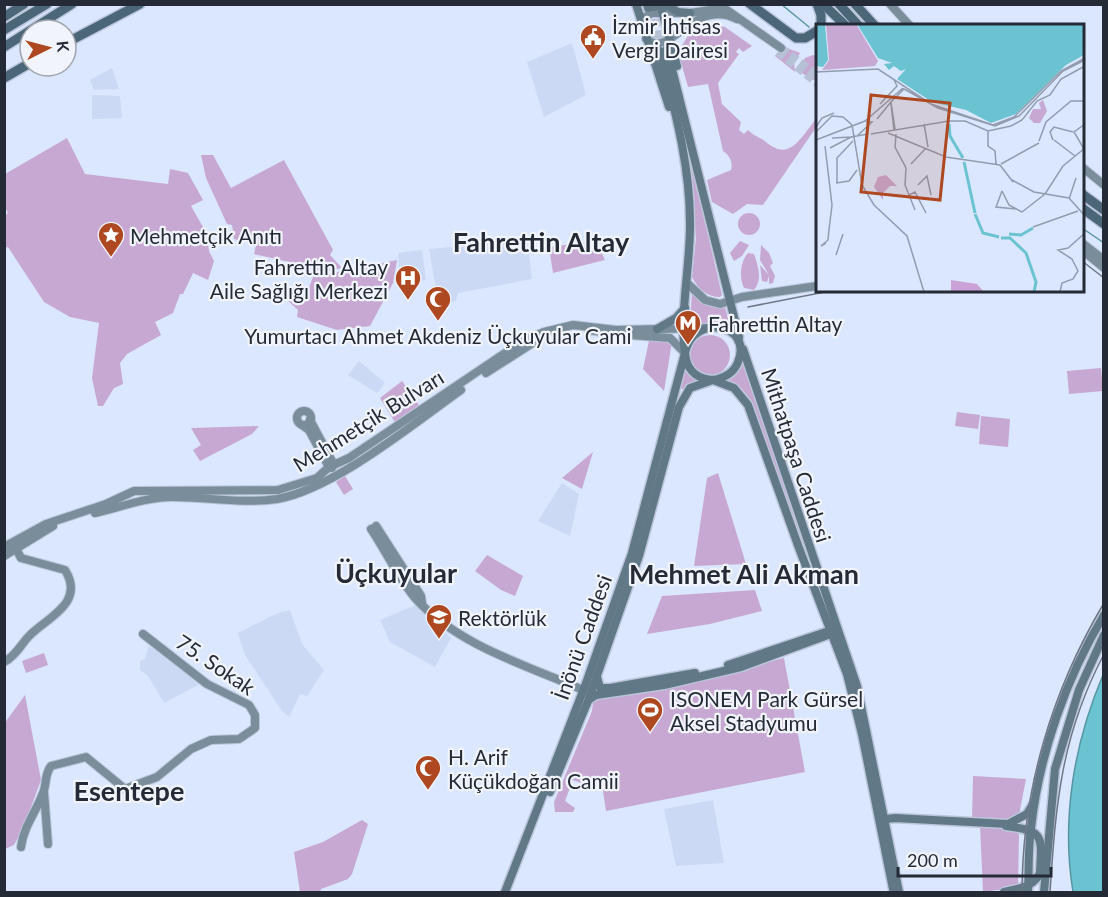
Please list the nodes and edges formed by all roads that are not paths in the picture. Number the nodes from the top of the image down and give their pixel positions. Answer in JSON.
{"nodes":[{"id":1,"x":24,"y":4,"type":"edge"},
{"id":2,"x":47,"y":4,"type":"edge"},
{"id":3,"x":72,"y":4,"type":"edge"},
{"id":4,"x":140,"y":4,"type":"edge"},
{"id":5,"x":636,"y":4,"type":"edge"},
{"id":6,"x":665,"y":4,"type":"edge"},
{"id":7,"x":750,"y":4,"type":"edge"},
{"id":8,"x":817,"y":4,"type":"edge"},
{"id":9,"x":823,"y":4,"type":"edge"},
{"id":10,"x":839,"y":4,"type":"edge"},
{"id":11,"x":855,"y":4,"type":"edge"},
{"id":12,"x":890,"y":4,"type":"edge"},
{"id":13,"x":653,"y":6,"type":"edge"},
{"id":14,"x":710,"y":12,"type":"junction"},
{"id":15,"x":663,"y":14,"type":"junction"},
{"id":16,"x":690,"y":14,"type":"junction"},
{"id":17,"x":4,"y":18,"type":"edge"},
{"id":18,"x":821,"y":24,"type":"edge"},
{"id":19,"x":844,"y":24,"type":"edge"},
{"id":20,"x":857,"y":24,"type":"edge"},
{"id":21,"x":873,"y":24,"type":"edge"},
{"id":22,"x":908,"y":24,"type":"edge"},
{"id":23,"x":642,"y":27,"type":"junction"},
{"id":24,"x":4,"y":30,"type":"edge"},
{"id":25,"x":816,"y":32,"type":"edge"},
{"id":26,"x":669,"y":36,"type":"junction"},
{"id":27,"x":78,"y":37,"type":"edge"},
{"id":28,"x":645,"y":38,"type":"junction"},
{"id":29,"x":4,"y":46,"type":"edge"},
{"id":30,"x":779,"y":50,"type":"tunnel mouth"},
{"id":31,"x":18,"y":70,"type":"edge"},
{"id":32,"x":4,"y":78,"type":"edge"},
{"id":33,"x":1084,"y":168,"type":"edge"},
{"id":34,"x":687,"y":177,"type":"junction"},
{"id":35,"x":1104,"y":185,"type":"edge"},
{"id":36,"x":1084,"y":195,"type":"edge"},
{"id":37,"x":704,"y":202,"type":"junction"},
{"id":38,"x":1084,"y":209,"type":"edge"},
{"id":39,"x":1104,"y":210,"type":"edge"},
{"id":40,"x":1104,"y":224,"type":"edge"},
{"id":41,"x":1084,"y":244,"type":"edge"},
{"id":42,"x":1084,"y":251,"type":"edge"},
{"id":43,"x":1104,"y":260,"type":"edge"},
{"id":44,"x":1104,"y":268,"type":"edge"},
{"id":45,"x":688,"y":284,"type":"junction"},
{"id":46,"x":816,"y":286,"type":"edge"},
{"id":47,"x":730,"y":303,"type":"junction"},
{"id":48,"x":685,"y":308,"type":"junction"},
{"id":49,"x":710,"y":327,"type":"junction"},
{"id":50,"x":657,"y":329,"type":"junction"},
{"id":51,"x":685,"y":329,"type":"junction"},
{"id":52,"x":740,"y":343,"type":"junction"},
{"id":53,"x":685,"y":353,"type":"junction"},
{"id":54,"x":713,"y":380,"type":"junction"},
{"id":55,"x":469,"y":382,"type":"junction"},
{"id":56,"x":310,"y":420,"type":"junction"},
{"id":57,"x":302,"y":425,"type":"junction"},
{"id":58,"x":332,"y":467,"type":"junction"},
{"id":59,"x":348,"y":468,"type":"junction"},
{"id":60,"x":325,"y":482,"type":"junction"},
{"id":61,"x":374,"y":528,"type":"dead end"},
{"id":62,"x":11,"y":546,"type":"edge"},
{"id":63,"x":4,"y":556,"type":"edge"},
{"id":64,"x":1104,"y":615,"type":"edge"},
{"id":65,"x":834,"y":632,"type":"junction"},
{"id":66,"x":143,"y":634,"type":"dead end"},
{"id":67,"x":1104,"y":635,"type":"edge"},
{"id":68,"x":773,"y":650,"type":"junction"},
{"id":69,"x":782,"y":653,"type":"junction"},
{"id":70,"x":8,"y":660,"type":"edge"},
{"id":71,"x":591,"y":691,"type":"junction"},
{"id":72,"x":1042,"y":767,"type":"junction"},
{"id":73,"x":44,"y":792,"type":"junction"},
{"id":74,"x":1036,"y":795,"type":"junction"},
{"id":75,"x":1051,"y":797,"type":"junction"},
{"id":76,"x":883,"y":822,"type":"junction"},
{"id":77,"x":991,"y":824,"type":"junction"},
{"id":78,"x":1030,"y":829,"type":"junction"},
{"id":79,"x":48,"y":844,"type":"dead end"},
{"id":80,"x":21,"y":847,"type":"dead end"},
{"id":81,"x":1047,"y":849,"type":"junction"},
{"id":82,"x":1040,"y":875,"type":"junction"},
{"id":83,"x":1029,"y":890,"type":"edge"},
{"id":84,"x":505,"y":892,"type":"edge"},
{"id":85,"x":511,"y":892,"type":"edge"},
{"id":86,"x":894,"y":892,"type":"edge"},
{"id":87,"x":899,"y":892,"type":"edge"},
{"id":88,"x":1004,"y":892,"type":"edge"},
{"id":89,"x":1039,"y":892,"type":"edge"},
{"id":90,"x":1044,"y":892,"type":"edge"}],
"edges":[{"from":1,"to":17,"type":"highway"},
{"from":2,"to":24,"type":"highway"},
{"from":3,"to":29,"type":"highway"},
{"from":4,"to":27,"type":"highway"},
{"from":5,"to":23,"type":"main road"},
{"from":6,"to":16,"type":"main road"},
{"from":7,"to":25,"type":"highway"},
{"from":8,"to":18,"type":"highway"},
{"from":9,"to":19,"type":"highway"},
{"from":10,"to":20,"type":"highway"},
{"from":11,"to":21,"type":"highway"},
{"from":12,"to":22,"type":"main road"},
{"from":13,"to":15,"type":"main road"},
{"from":14,"to":16,"type":"main road"},
{"from":14,"to":26,"type":"main road"},
{"from":14,"to":30,"type":"main road"},
{"from":15,"to":16,"type":"main road"},
{"from":15,"to":23,"type":"main road"},
{"from":15,"to":26,"type":"main road"},
{"from":23,"to":28,"type":"main road"},
{"from":26,"to":28,"type":"main road"},
{"from":26,"to":37,"type":"main road"},
{"from":28,"to":34,"type":"main road"},
{"from":31,"to":32,"type":"highway"},
{"from":33,"to":35,"type":"main road"},
{"from":34,"to":37,"type":"main road"},
{"from":34,"to":45,"type":"main road"},
{"from":36,"to":39,"type":"highway"},
{"from":37,"to":47,"type":"main road"},
{"from":38,"to":40,"type":"highway"},
{"from":41,"to":43,"type":"main road"},
{"from":42,"to":44,"type":"main road"},
{"from":45,"to":47,"type":"main road"},
{"from":45,"to":48,"type":"main road"},
{"from":46,"to":47,"type":"main road"},
{"from":47,"to":52,"type":"main road","name":"Mithatpaşa Caddesi"},
{"from":48,"to":50,"type":"main road"},
{"from":48,"to":51,"type":"main road"},
{"from":49,"to":51,"type":"main road","name":"Mehmetçik Bulvarı"},
{"from":49,"to":52,"type":"main road"},
{"from":49,"to":53,"type":"main road"},
{"from":50,"to":51,"type":"main road","name":"Mehmetçik Bulvarı"},
{"from":50,"to":55,"type":"main road","name":"Mehmetçik Bulvarı"},
{"from":51,"to":53,"type":"main road"},
{"from":52,"to":54,"type":"main road"},
{"from":52,"to":65,"type":"main road","name":"Mithatpaşa Caddesi"},
{"from":53,"to":54,"type":"main road"},
{"from":53,"to":55,"type":"main road","name":"Mehmetçik Bulvarı"},
{"from":53,"to":71,"type":"main road","name":"İnönü Caddesi"},
{"from":54,"to":65,"type":"main road","name":"Mithatpaşa Caddesi"},
{"from":54,"to":71,"type":"main road","name":"İnönü Caddesi"},
{"from":55,"to":58,"type":"main road","name":"Mehmetçik Bulvarı"},
{"from":55,"to":59,"type":"main road","name":"Mehmetçik Bulvarı"},
{"from":56,"to":57,"type":"main road"},
{"from":56,"to":57,"type":"main road"},
{"from":56,"to":58,"type":"main road"},
{"from":57,"to":58,"type":"main road"},
{"from":58,"to":59,"type":"main road"},
{"from":58,"to":60,"type":"main road"},
{"from":58,"to":62,"type":"main road","name":"Mehmetçik Bulvarı"},
{"from":59,"to":60,"type":"main road","name":"Mehmetçik Bulvarı"},
{"from":60,"to":62,"type":"main road","name":"Mehmetçik Bulvarı"},
{"from":61,"to":71,"type":"main road"},
{"from":62,"to":63,"type":"main road","name":"Mehmetçik Bulvarı"},
{"from":62,"to":70,"type":"main road"},
{"from":64,"to":72,"type":"main road"},
{"from":65,"to":68,"type":"main road"},
{"from":65,"to":69,"type":"main road"},
{"from":65,"to":76,"type":"main road","name":"Mithatpaşa Caddesi"},
{"from":66,"to":73,"type":"main road","name":"75. Sokak"},
{"from":67,"to":75,"type":"main road"},
{"from":68,"to":69,"type":"main road"},
{"from":68,"to":71,"type":"main road"},
{"from":69,"to":71,"type":"main road"},
{"from":71,"to":84,"type":"main road","name":"İnönü Caddesi"},
{"from":71,"to":85,"type":"main road","name":"İnönü Caddesi"},
{"from":72,"to":74,"type":"main road"},
{"from":72,"to":75,"type":"main road"},
{"from":73,"to":79,"type":"main road"},
{"from":73,"to":80,"type":"main road"},
{"from":74,"to":77,"type":"main road"},
{"from":74,"to":78,"type":"main road"},
{"from":75,"to":81,"type":"main road"},
{"from":76,"to":77,"type":"main road"},
{"from":76,"to":86,"type":"main road","name":"Mithatpaşa Caddesi"},
{"from":76,"to":87,"type":"main road","name":"Mithatpaşa Caddesi"},
{"from":77,"to":78,"type":"main road"},
{"from":78,"to":82,"type":"main road"},
{"from":78,"to":83,"type":"main road"},
{"from":81,"to":82,"type":"main road"},
{"from":81,"to":90,"type":"main road"},
{"from":82,"to":83,"type":"main road"},
{"from":82,"to":89,"type":"main road"},
{"from":83,"to":88,"type":"main road"}]}
